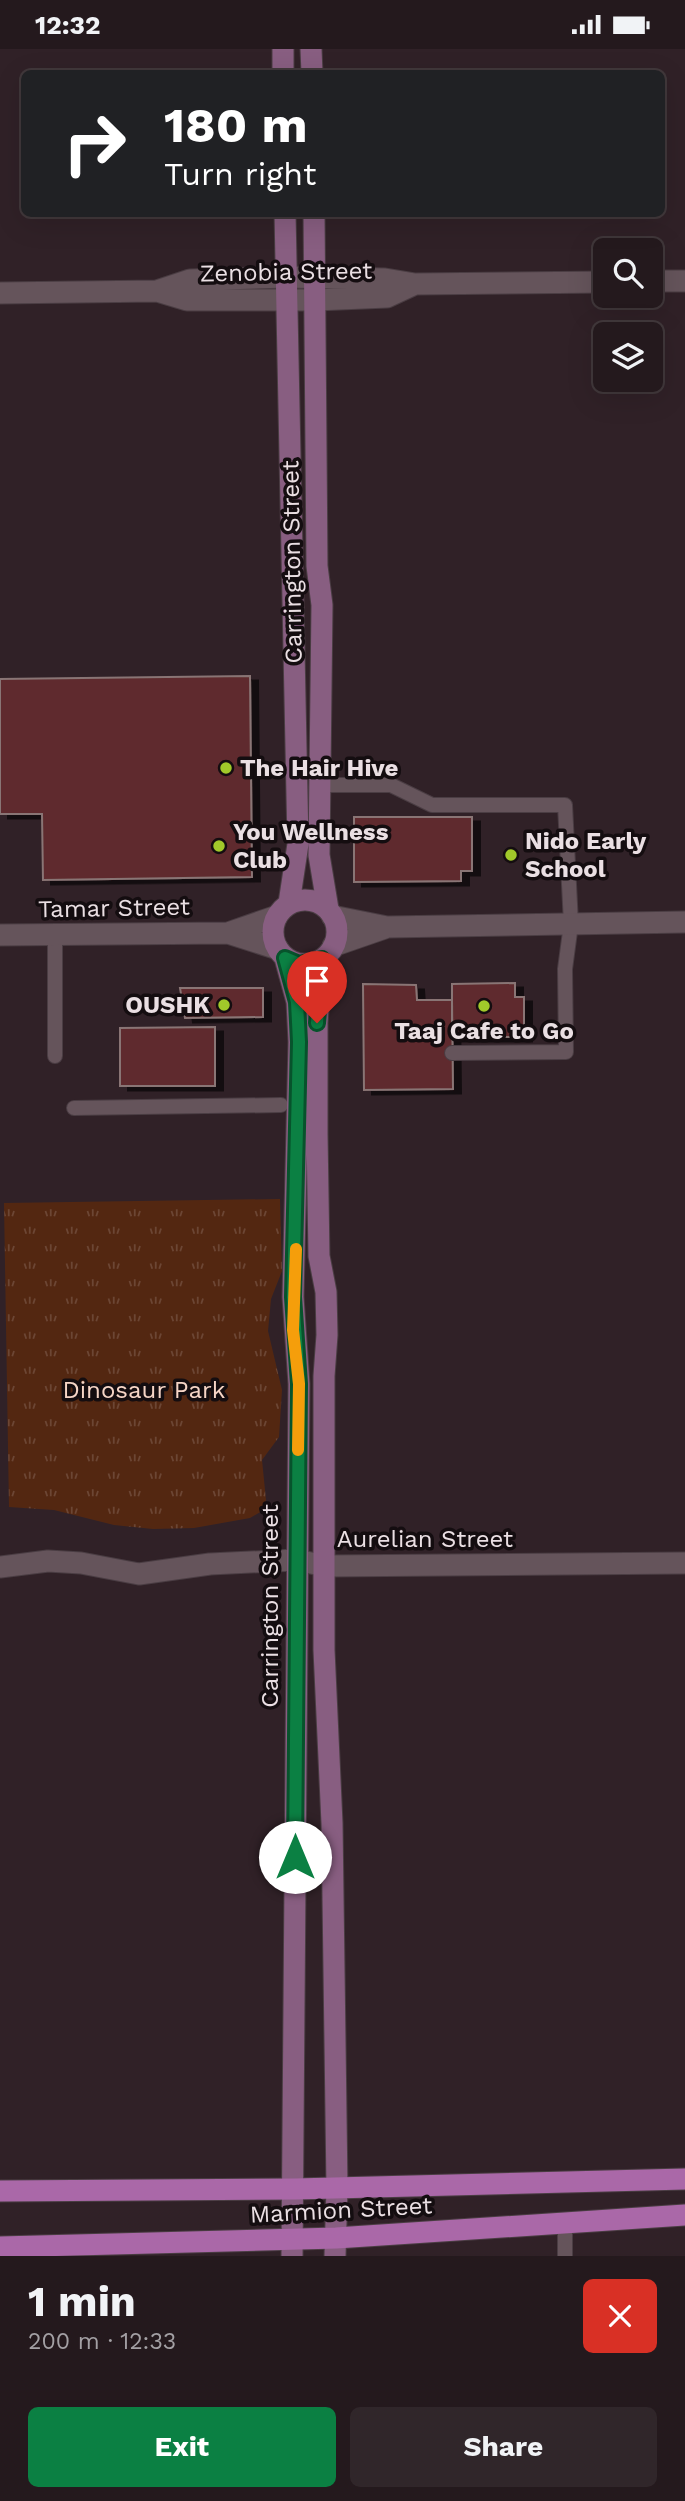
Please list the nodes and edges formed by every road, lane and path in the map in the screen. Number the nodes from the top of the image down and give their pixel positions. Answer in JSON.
{"nodes":[{"id":1,"x":283,"y":49,"type":"edge"},
{"id":2,"x":311,"y":49,"type":"edge"},
{"id":3,"x":283,"y":70,"type":"edge"},
{"id":4,"x":312,"y":70,"type":"edge"},
{"id":5,"x":285,"y":217,"type":"edge"},
{"id":6,"x":314,"y":217,"type":"edge"},
{"id":7,"x":286,"y":278,"type":"junction"},
{"id":8,"x":315,"y":278,"type":"junction"},
{"id":9,"x":663,"y":281,"type":"edge"},
{"id":10,"x":685,"y":281,"type":"edge"},
{"id":11,"x":593,"y":282,"type":"edge"},
{"id":12,"x":415,"y":284,"type":"junction"},
{"id":13,"x":157,"y":291,"type":"junction"},
{"id":14,"x":0,"y":293,"type":"edge"},
{"id":15,"x":286,"y":300,"type":"junction"},
{"id":16,"x":316,"y":300,"type":"junction"},
{"id":17,"x":319,"y":785,"type":"junction"},
{"id":18,"x":283,"y":909,"type":"junction"},
{"id":19,"x":330,"y":912,"type":"junction"},
{"id":20,"x":685,"y":922,"type":"edge"},
{"id":21,"x":571,"y":924,"type":"junction"},
{"id":22,"x":387,"y":927,"type":"junction"},
{"id":23,"x":228,"y":933,"type":"junction"},
{"id":24,"x":55,"y":935,"type":"junction"},
{"id":25,"x":0,"y":936,"type":"edge"},
{"id":26,"x":328,"y":952,"type":"junction"},
{"id":27,"x":281,"y":953,"type":"junction"},
{"id":28,"x":452,"y":1053,"type":"dead end"},
{"id":29,"x":55,"y":1056,"type":"dead end"},
{"id":30,"x":281,"y":1105,"type":"dead end"},
{"id":31,"x":74,"y":1108,"type":"dead end"},
{"id":32,"x":296,"y":1560,"type":"junction"},
{"id":33,"x":685,"y":1563,"type":"edge"},
{"id":34,"x":326,"y":1566,"type":"junction"},
{"id":35,"x":0,"y":1567,"type":"edge"},
{"id":36,"x":685,"y":2179,"type":"edge"},
{"id":37,"x":337,"y":2188,"type":"junction"},
{"id":38,"x":295,"y":2189,"type":"junction"},
{"id":39,"x":0,"y":2191,"type":"edge"},
{"id":40,"x":685,"y":2215,"type":"edge"},
{"id":41,"x":565,"y":2223,"type":"junction"},
{"id":42,"x":0,"y":2247,"type":"edge"},
{"id":43,"x":293,"y":2247,"type":"edge"},
{"id":44,"x":335,"y":2247,"type":"edge"},
{"id":45,"x":209,"y":2249,"type":"edge"},
{"id":46,"x":565,"y":2256,"type":"edge"}],
"edges":[{"from":1,"to":3,"type":"main road"},
{"from":2,"to":4,"type":"main road"},
{"from":5,"to":7,"type":"main road","name":"Carrington Street"},
{"from":6,"to":8,"type":"main road","name":"Carrington Street"},
{"from":7,"to":8,"type":"street","name":"Zenobia Street"},
{"from":7,"to":13,"type":"street","name":"Zenobia Street"},
{"from":7,"to":15,"type":"main road","name":"Carrington Street"},
{"from":8,"to":12,"type":"street","name":"Zenobia Street"},
{"from":8,"to":16,"type":"main road","name":"Carrington Street"},
{"from":9,"to":10,"type":"street"},
{"from":11,"to":12,"type":"street","name":"Zenobia Street"},
{"from":12,"to":16,"type":"street","name":"Zenobia Street"},
{"from":13,"to":14,"type":"street","name":"Zenobia Street"},
{"from":13,"to":15,"type":"street","name":"Zenobia Street"},
{"from":15,"to":16,"type":"street","name":"Zenobia Street"},
{"from":15,"to":18,"type":"main road","name":"Carrington Street"},
{"from":16,"to":17,"type":"main road","name":"Carrington Street"},
{"from":17,"to":19,"type":"main road","name":"Carrington Street"},
{"from":17,"to":21,"type":"lane"},
{"from":18,"to":19,"type":"main road"},
{"from":18,"to":23,"type":"street","name":"Tamar Street"},
{"from":18,"to":27,"type":"main road"},
{"from":19,"to":22,"type":"street"},
{"from":19,"to":26,"type":"main road"},
{"from":20,"to":21,"type":"street"},
{"from":21,"to":22,"type":"street"},
{"from":21,"to":28,"type":"lane"},
{"from":22,"to":26,"type":"street"},
{"from":23,"to":24,"type":"street","name":"Tamar Street"},
{"from":23,"to":27,"type":"street","name":"Tamar Street"},
{"from":24,"to":25,"type":"street","name":"Tamar Street"},
{"from":24,"to":29,"type":"lane"},
{"from":26,"to":27,"type":"main road"},
{"from":26,"to":34,"type":"main road"},
{"from":27,"to":32,"type":"main road","name":"Carrington Street"},
{"from":30,"to":31,"type":"lane"},
{"from":32,"to":34,"type":"street","name":"Aurelian Street"},
{"from":32,"to":35,"type":"street","name":"Aurelian Street"},
{"from":32,"to":38,"type":"main road","name":"Carrington Street"},
{"from":33,"to":34,"type":"street","name":"Aurelian Street"},
{"from":34,"to":37,"type":"main road"},
{"from":36,"to":37,"type":"main road","name":"Marmion Street"},
{"from":37,"to":38,"type":"main road","name":"Marmion Street"},
{"from":37,"to":44,"type":"main road"},
{"from":38,"to":39,"type":"main road","name":"Marmion Street"},
{"from":38,"to":43,"type":"main road","name":"Carrington Street"},
{"from":40,"to":41,"type":"main road","name":"Marmion Street"},
{"from":41,"to":44,"type":"main road","name":"Marmion Street"},
{"from":41,"to":46,"type":"lane"},
{"from":42,"to":45,"type":"main road","name":"Marmion Street"},
{"from":43,"to":44,"type":"main road","name":"Marmion Street"},
{"from":43,"to":45,"type":"main road","name":"Marmion Street"}]}
